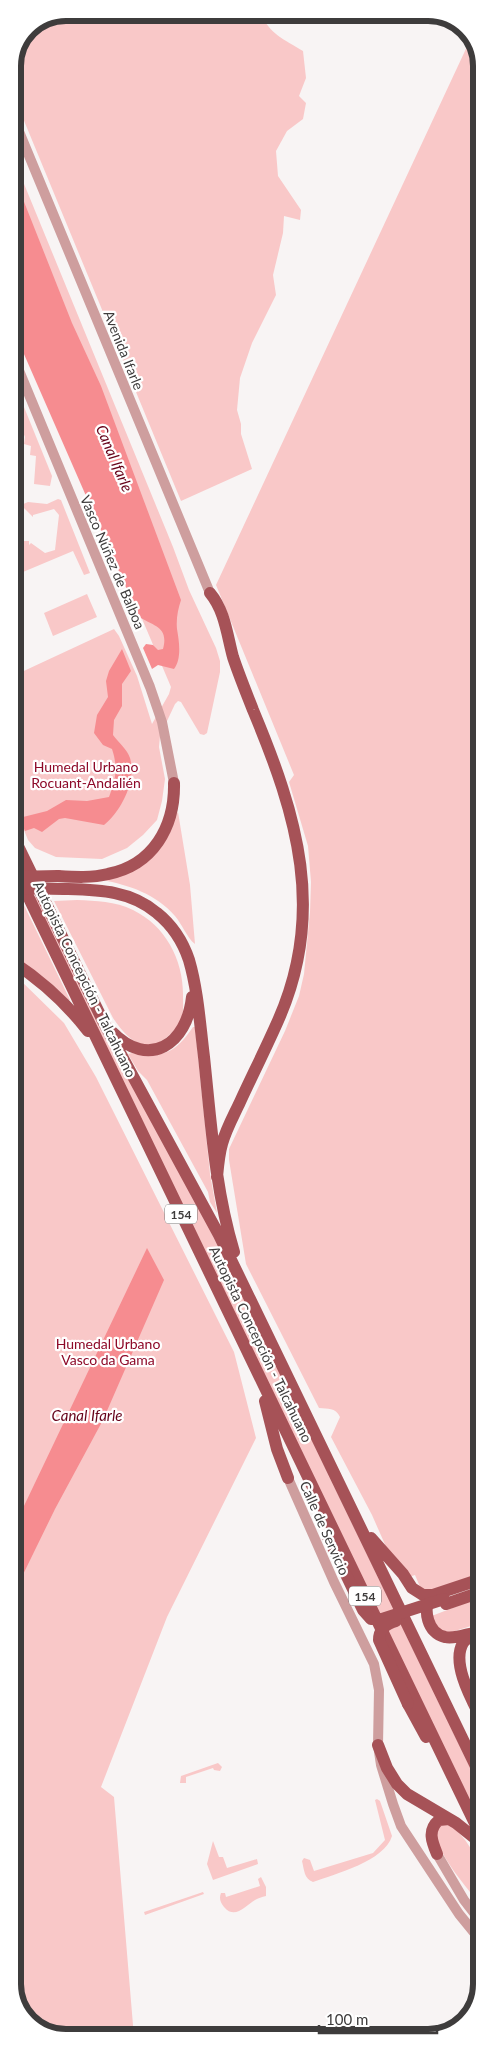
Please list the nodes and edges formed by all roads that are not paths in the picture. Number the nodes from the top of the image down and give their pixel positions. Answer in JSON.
{"nodes":[{"id":1,"x":21,"y":139,"type":"edge"},
{"id":2,"x":21,"y":375,"type":"edge"},
{"id":3,"x":210,"y":593,"type":"joint"},
{"id":4,"x":174,"y":783,"type":"joint"},
{"id":5,"x":21,"y":852,"type":"edge"},
{"id":6,"x":21,"y":882,"type":"edge"},
{"id":7,"x":21,"y":884,"type":"edge"},
{"id":8,"x":21,"y":893,"type":"edge"},
{"id":9,"x":21,"y":967,"type":"edge"},
{"id":10,"x":192,"y":977,"type":"junction"},
{"id":11,"x":104,"y":1023,"type":"junction"},
{"id":12,"x":104,"y":1054,"type":"junction"},
{"id":13,"x":217,"y":1177,"type":"junction"},
{"id":14,"x":242,"y":1281,"type":"junction"},
{"id":15,"x":258,"y":1374,"type":"junction"},
{"id":16,"x":283,"y":1425,"type":"junction"},
{"id":17,"x":288,"y":1478,"type":"joint"},
{"id":18,"x":354,"y":1511,"type":"junction"},
{"id":19,"x":473,"y":1583,"type":"edge"},
{"id":20,"x":473,"y":1590,"type":"edge"},
{"id":21,"x":473,"y":1594,"type":"edge"},
{"id":22,"x":441,"y":1600,"type":"junction"},
{"id":23,"x":473,"y":1632,"type":"edge"},
{"id":24,"x":473,"y":1635,"type":"edge"},
{"id":25,"x":473,"y":1702,"type":"edge"},
{"id":26,"x":378,"y":1745,"type":"junction"},
{"id":27,"x":473,"y":1760,"type":"edge"},
{"id":28,"x":448,"y":1766,"type":"junction"},
{"id":29,"x":449,"y":1819,"type":"junction"},
{"id":30,"x":473,"y":1819,"type":"edge"},
{"id":31,"x":473,"y":1837,"type":"edge"},
{"id":32,"x":437,"y":1854,"type":"joint"},
{"id":33,"x":473,"y":1911,"type":"edge"},
{"id":34,"x":473,"y":1930,"type":"edge"}],
"edges":[{"from":1,"to":3,"type":"street","name":"Avenida Ifarle"},
{"from":2,"to":4,"type":"street","name":"Vasco Núñez de Balboa"},
{"from":3,"to":13,"type":"main road"},
{"from":4,"to":6,"type":"main road","bridge":true},
{"from":5,"to":11,"type":"main road","name":"Autopista Concepción - Talcahuano","number":"154"},
{"from":7,"to":10,"type":"main road","bridge":true},
{"from":8,"to":12,"type":"main road","name":"Autopista Concepción - Talcahuano","number":"154"},
{"from":9,"to":12,"type":"main road"},
{"from":10,"to":11,"type":"main road"},
{"from":10,"to":13,"type":"main road"},
{"from":11,"to":14,"type":"main road","name":"Autopista Concepción - Talcahuano","number":"154"},
{"from":12,"to":15,"type":"main road","name":"Autopista Concepción - Talcahuano","number":"154"},
{"from":13,"to":14,"type":"main road"},
{"from":14,"to":18,"type":"main road","name":"Autopista Concepción - Talcahuano","number":"154"},
{"from":15,"to":16,"type":"main road","name":"Autopista Concepción - Talcahuano","number":"154"},
{"from":15,"to":17,"type":"main road"},
{"from":16,"to":22,"type":"main road","bridge":true},
{"from":16,"to":28,"type":"main road","name":"Autopista Concepción - Talcahuano","number":"154"},
{"from":17,"to":26,"type":"street","name":"Calle de Servicio"},
{"from":18,"to":22,"type":"main road"},
{"from":18,"to":27,"type":"main road","name":"Autopista Concepción - Talcahuano","number":"154"},
{"from":19,"to":22,"type":"main road"},
{"from":20,"to":22,"type":"main road"},
{"from":21,"to":22,"type":"main road"},
{"from":22,"to":23,"type":"main road"},
{"from":22,"to":28,"type":"main road","bridge":true},
{"from":24,"to":25,"type":"main road"},
{"from":26,"to":29,"type":"main road"},
{"from":26,"to":34,"type":"street","name":"Calle de Servicio"},
{"from":28,"to":30,"type":"main road","name":"Autopista Concepción - Talcahuano","number":"154"},
{"from":29,"to":31,"type":"main road"},
{"from":29,"to":32,"type":"main road"},
{"from":32,"to":33,"type":"street"}]}
